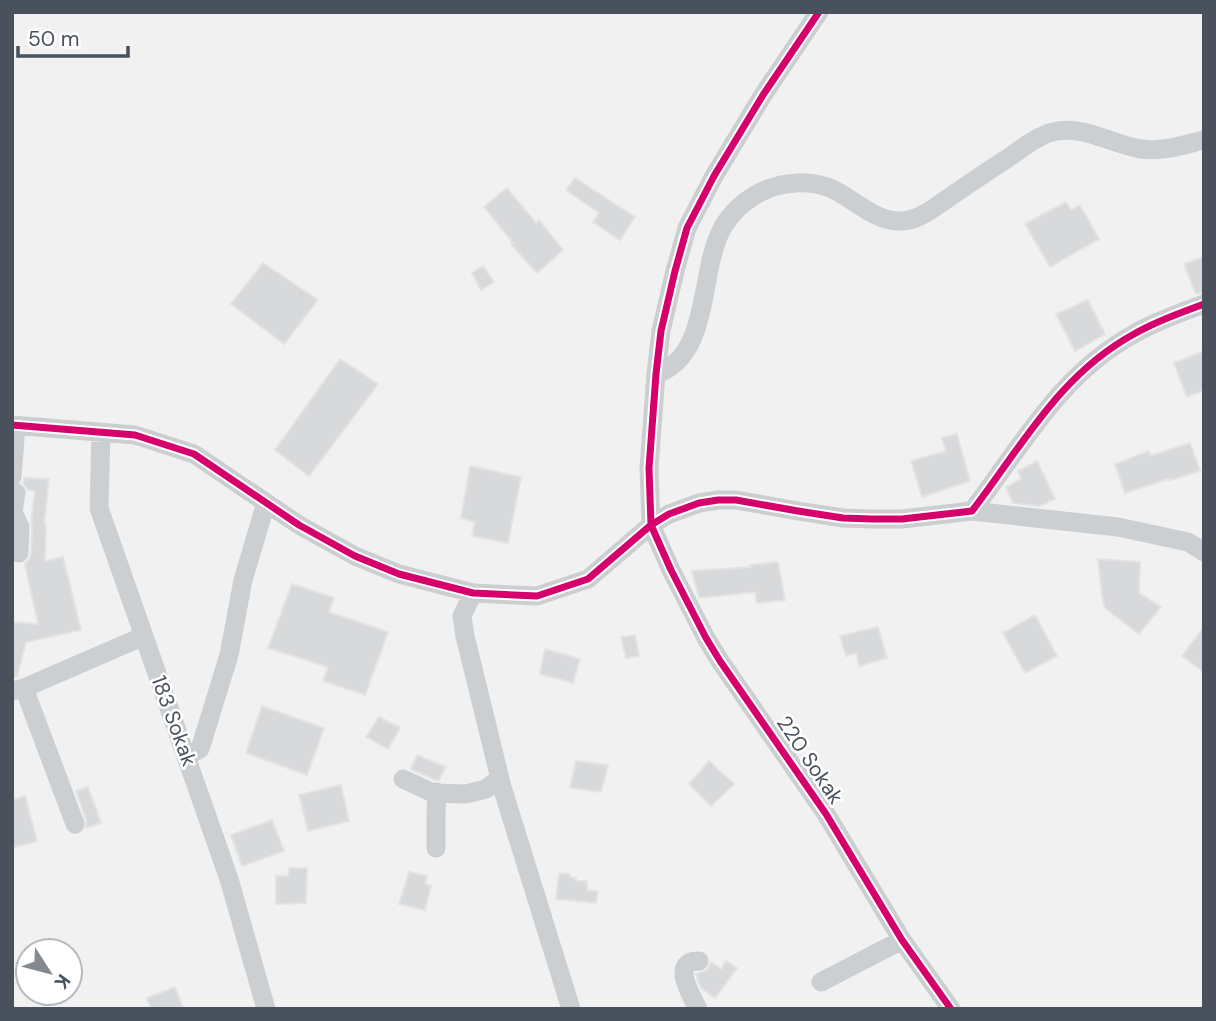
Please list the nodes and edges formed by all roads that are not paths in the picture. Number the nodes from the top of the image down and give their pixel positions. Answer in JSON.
{"nodes":[{"id":1,"x":819,"y":12,"type":"edge"},
{"id":2,"x":1204,"y":140,"type":"edge"},
{"id":3,"x":1204,"y":304,"type":"edge"},
{"id":4,"x":656,"y":374,"type":"junction"},
{"id":5,"x":14,"y":426,"type":"edge"},
{"id":6,"x":101,"y":433,"type":"junction"},
{"id":7,"x":12,"y":477,"type":"edge"},
{"id":8,"x":12,"y":490,"type":"edge"},
{"id":9,"x":266,"y":503,"type":"junction"},
{"id":10,"x":972,"y":511,"type":"junction"},
{"id":11,"x":13,"y":512,"type":"edge"},
{"id":12,"x":651,"y":525,"type":"junction"},
{"id":13,"x":1204,"y":552,"type":"edge"},
{"id":14,"x":19,"y":553,"type":"dead end"},
{"id":15,"x":473,"y":593,"type":"junction"},
{"id":16,"x":144,"y":636,"type":"junction"},
{"id":17,"x":18,"y":689,"type":"edge"},
{"id":18,"x":187,"y":756,"type":"junction"},
{"id":19,"x":500,"y":778,"type":"junction"},
{"id":20,"x":403,"y":779,"type":"dead end"},
{"id":21,"x":437,"y":792,"type":"junction"},
{"id":22,"x":75,"y":824,"type":"dead end"},
{"id":23,"x":436,"y":848,"type":"dead end"},
{"id":24,"x":902,"y":940,"type":"junction"},
{"id":25,"x":699,"y":961,"type":"dead end"},
{"id":26,"x":821,"y":982,"type":"dead end"},
{"id":27,"x":266,"y":1009,"type":"edge"},
{"id":28,"x":571,"y":1009,"type":"edge"},
{"id":29,"x":698,"y":1009,"type":"edge"},
{"id":30,"x":951,"y":1009,"type":"edge"}],
"edges":[{"from":1,"to":4,"type":"street"},
{"from":2,"to":4,"type":"street"},
{"from":3,"to":10,"type":"street"},
{"from":4,"to":12,"type":"street"},
{"from":5,"to":6,"type":"street"},
{"from":5,"to":7,"type":"street"},
{"from":6,"to":9,"type":"street"},
{"from":6,"to":16,"type":"street","name":"183 Sokak"},
{"from":8,"to":11,"type":"street"},
{"from":9,"to":15,"type":"street"},
{"from":9,"to":18,"type":"street"},
{"from":10,"to":12,"type":"street"},
{"from":10,"to":13,"type":"street"},
{"from":11,"to":14,"type":"street"},
{"from":12,"to":15,"type":"street"},
{"from":12,"to":24,"type":"street","name":"220 Sokak"},
{"from":15,"to":19,"type":"street"},
{"from":16,"to":17,"type":"street"},
{"from":16,"to":18,"type":"street","name":"183 Sokak"},
{"from":17,"to":22,"type":"street"},
{"from":18,"to":27,"type":"street","name":"183 Sokak"},
{"from":19,"to":21,"type":"street"},
{"from":19,"to":28,"type":"street"},
{"from":20,"to":21,"type":"street"},
{"from":21,"to":23,"type":"street"},
{"from":24,"to":26,"type":"street"},
{"from":24,"to":30,"type":"street","name":"220 Sokak"},
{"from":25,"to":29,"type":"street"}]}
